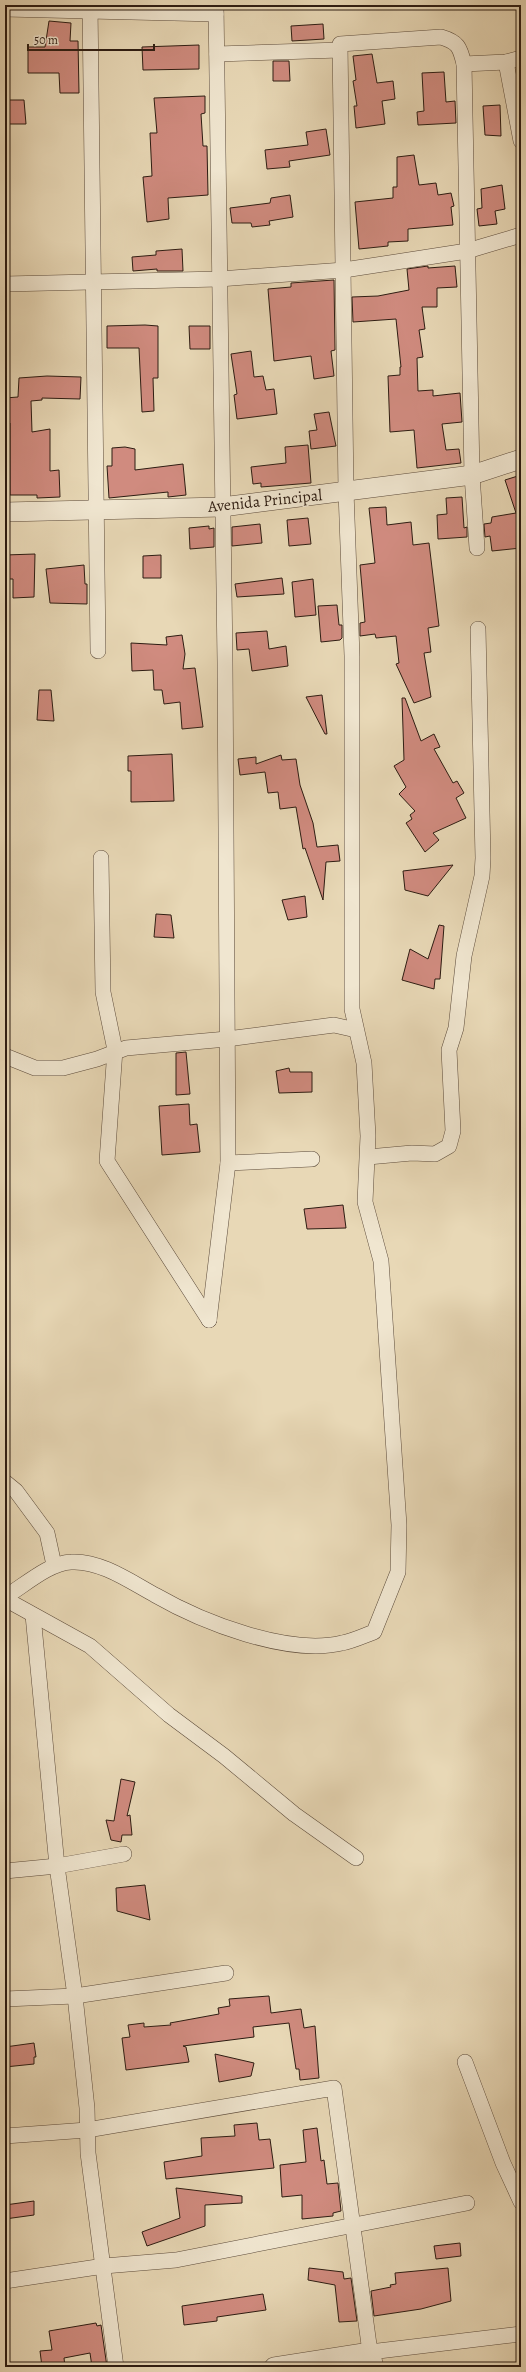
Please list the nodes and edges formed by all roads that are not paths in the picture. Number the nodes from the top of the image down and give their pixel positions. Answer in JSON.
{"nodes":[{"id":1,"x":90,"y":8,"type":"edge"},
{"id":2,"x":5,"y":9,"type":"edge"},
{"id":3,"x":216,"y":10,"type":"edge"},
{"id":4,"x":340,"y":50,"type":"junction"},
{"id":5,"x":217,"y":54,"type":"junction"},
{"id":6,"x":521,"y":58,"type":"edge"},
{"id":7,"x":506,"y":62,"type":"junction"},
{"id":8,"x":464,"y":64,"type":"junction"},
{"id":9,"x":521,"y":141,"type":"edge"},
{"id":10,"x":521,"y":235,"type":"edge"},
{"id":11,"x":467,"y":251,"type":"junction"},
{"id":12,"x":344,"y":270,"type":"junction"},
{"id":13,"x":219,"y":280,"type":"junction"},
{"id":14,"x":5,"y":284,"type":"edge"},
{"id":15,"x":93,"y":284,"type":"junction"},
{"id":16,"x":521,"y":459,"type":"edge"},
{"id":17,"x":472,"y":475,"type":"junction"},
{"id":18,"x":346,"y":491,"type":"junction"},
{"id":19,"x":222,"y":507,"type":"junction"},
{"id":20,"x":96,"y":510,"type":"junction"},
{"id":21,"x":5,"y":512,"type":"edge"},
{"id":22,"x":477,"y":548,"type":"dead end"},
{"id":23,"x":478,"y":629,"type":"dead end"},
{"id":24,"x":98,"y":651,"type":"dead end"},
{"id":25,"x":101,"y":858,"type":"dead end"},
{"id":26,"x":356,"y":1030,"type":"junction"},
{"id":27,"x":227,"y":1039,"type":"junction"},
{"id":28,"x":115,"y":1050,"type":"junction"},
{"id":29,"x":5,"y":1056,"type":"edge"},
{"id":30,"x":368,"y":1157,"type":"junction"},
{"id":31,"x":312,"y":1159,"type":"dead end"},
{"id":32,"x":228,"y":1163,"type":"junction"},
{"id":33,"x":5,"y":1482,"type":"edge"},
{"id":34,"x":54,"y":1565,"type":"junction"},
{"id":35,"x":5,"y":1598,"type":"edge"},
{"id":36,"x":33,"y":1615,"type":"junction"},
{"id":37,"x":124,"y":1854,"type":"dead end"},
{"id":38,"x":356,"y":1858,"type":"dead end"},
{"id":39,"x":57,"y":1866,"type":"junction"},
{"id":40,"x":5,"y":1871,"type":"edge"},
{"id":41,"x":226,"y":1973,"type":"dead end"},
{"id":42,"x":75,"y":1996,"type":"junction"},
{"id":43,"x":5,"y":1999,"type":"edge"},
{"id":44,"x":465,"y":2062,"type":"dead end"},
{"id":45,"x":87,"y":2130,"type":"junction"},
{"id":46,"x":5,"y":2136,"type":"edge"},
{"id":47,"x":520,"y":2199,"type":"edge"},
{"id":48,"x":467,"y":2203,"type":"dead end"},
{"id":49,"x":352,"y":2225,"type":"junction"},
{"id":50,"x":104,"y":2266,"type":"junction"},
{"id":51,"x":5,"y":2281,"type":"edge"},
{"id":52,"x":521,"y":2334,"type":"edge"},
{"id":53,"x":372,"y":2360,"type":"edge"},
{"id":54,"x":116,"y":2367,"type":"edge"},
{"id":55,"x":274,"y":2367,"type":"edge"}],
"edges":[{"from":1,"to":2,"type":"street"},
{"from":1,"to":3,"type":"street"},
{"from":1,"to":15,"type":"street"},
{"from":3,"to":5,"type":"street"},
{"from":4,"to":5,"type":"street"},
{"from":4,"to":8,"type":"street"},
{"from":4,"to":12,"type":"street"},
{"from":5,"to":13,"type":"street"},
{"from":6,"to":7,"type":"street"},
{"from":7,"to":8,"type":"street"},
{"from":7,"to":9,"type":"street"},
{"from":8,"to":11,"type":"street"},
{"from":10,"to":11,"type":"street"},
{"from":11,"to":12,"type":"street"},
{"from":11,"to":17,"type":"street"},
{"from":12,"to":13,"type":"street"},
{"from":12,"to":18,"type":"street"},
{"from":13,"to":15,"type":"street"},
{"from":13,"to":19,"type":"street"},
{"from":14,"to":15,"type":"street"},
{"from":15,"to":20,"type":"street"},
{"from":16,"to":17,"type":"street","name":"Avenida Principal"},
{"from":17,"to":18,"type":"street","name":"Avenida Principal"},
{"from":17,"to":22,"type":"street"},
{"from":18,"to":19,"type":"street","name":"Avenida Principal"},
{"from":18,"to":26,"type":"street"},
{"from":19,"to":20,"type":"street","name":"Avenida Principal"},
{"from":19,"to":27,"type":"street"},
{"from":20,"to":21,"type":"street","name":"Avenida Principal"},
{"from":20,"to":24,"type":"street"},
{"from":23,"to":30,"type":"street"},
{"from":25,"to":28,"type":"street"},
{"from":26,"to":27,"type":"street"},
{"from":26,"to":30,"type":"street"},
{"from":27,"to":28,"type":"street"},
{"from":27,"to":32,"type":"street"},
{"from":28,"to":29,"type":"street"},
{"from":28,"to":32,"type":"street"},
{"from":30,"to":34,"type":"street"},
{"from":31,"to":32,"type":"street"},
{"from":33,"to":34,"type":"street"},
{"from":34,"to":35,"type":"street"},
{"from":35,"to":36,"type":"street"},
{"from":36,"to":38,"type":"street"},
{"from":36,"to":39,"type":"street"},
{"from":37,"to":39,"type":"street"},
{"from":39,"to":40,"type":"street"},
{"from":39,"to":42,"type":"street"},
{"from":41,"to":42,"type":"street"},
{"from":42,"to":43,"type":"street"},
{"from":42,"to":45,"type":"street"},
{"from":44,"to":47,"type":"street"},
{"from":45,"to":46,"type":"street"},
{"from":45,"to":49,"type":"street"},
{"from":45,"to":50,"type":"street"},
{"from":48,"to":49,"type":"street"},
{"from":49,"to":50,"type":"street"},
{"from":49,"to":53,"type":"street"},
{"from":50,"to":51,"type":"street"},
{"from":50,"to":54,"type":"street"},
{"from":52,"to":53,"type":"street"},
{"from":53,"to":55,"type":"street"}]}
